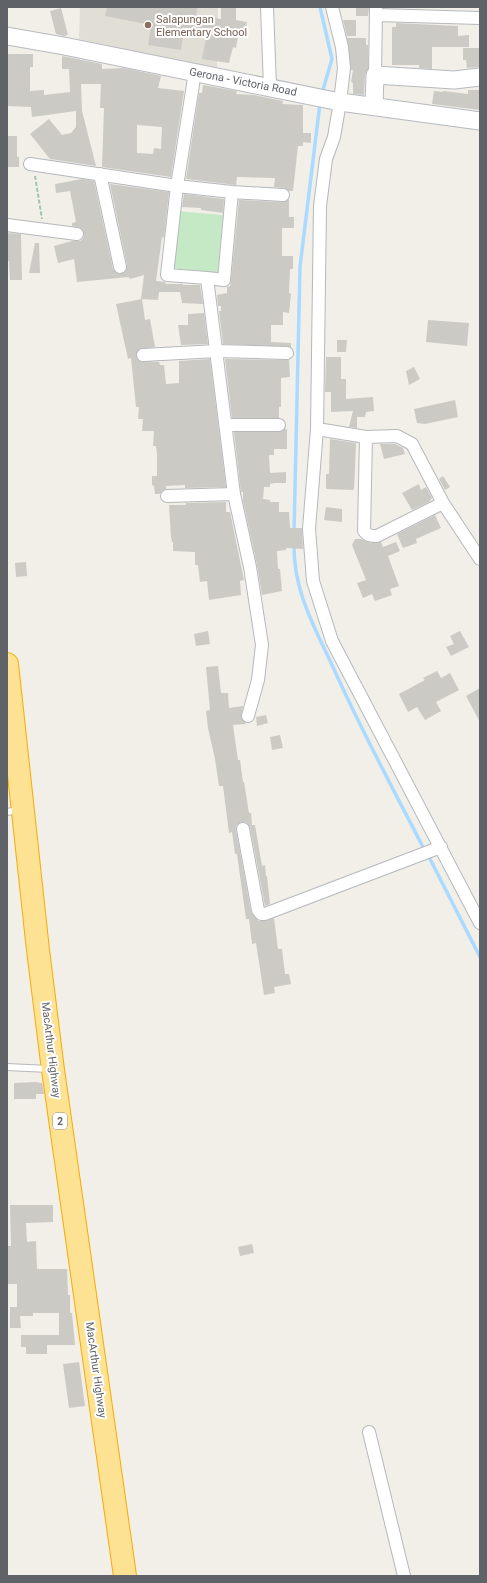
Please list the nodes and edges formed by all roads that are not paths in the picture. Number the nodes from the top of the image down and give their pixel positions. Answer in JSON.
{"nodes":[{"id":1,"x":267,"y":7,"type":"edge"},
{"id":2,"x":332,"y":7,"type":"edge"},
{"id":3,"x":376,"y":11,"type":"edge"},
{"id":4,"x":480,"y":18,"type":"edge"},
{"id":5,"x":7,"y":36,"type":"edge"},
{"id":6,"x":195,"y":72,"type":"junction"},
{"id":7,"x":375,"y":75,"type":"junction"},
{"id":8,"x":480,"y":77,"type":"edge"},
{"id":9,"x":270,"y":88,"type":"junction"},
{"id":10,"x":336,"y":101,"type":"junction"},
{"id":11,"x":374,"y":106,"type":"junction"},
{"id":12,"x":480,"y":121,"type":"edge"},
{"id":13,"x":32,"y":164,"type":"road end"},
{"id":14,"x":100,"y":174,"type":"junction"},
{"id":15,"x":177,"y":186,"type":"junction"},
{"id":16,"x":232,"y":192,"type":"junction"},
{"id":17,"x":283,"y":195,"type":"dead end"},
{"id":18,"x":7,"y":225,"type":"edge"},
{"id":19,"x":77,"y":234,"type":"dead end"},
{"id":20,"x":120,"y":268,"type":"dead end"},
{"id":21,"x":207,"y":278,"type":"junction"},
{"id":22,"x":217,"y":351,"type":"junction"},
{"id":23,"x":287,"y":353,"type":"dead end"},
{"id":24,"x":143,"y":355,"type":"dead end"},
{"id":25,"x":226,"y":425,"type":"junction"},
{"id":26,"x":279,"y":425,"type":"dead end"},
{"id":27,"x":317,"y":429,"type":"junction"},
{"id":28,"x":366,"y":437,"type":"junction"},
{"id":29,"x":234,"y":494,"type":"junction"},
{"id":30,"x":167,"y":496,"type":"dead end"},
{"id":31,"x":443,"y":503,"type":"junction"},
{"id":32,"x":480,"y":559,"type":"edge"},
{"id":33,"x":7,"y":664,"type":"edge"},
{"id":34,"x":248,"y":716,"type":"dead end"},
{"id":35,"x":15,"y":811,"type":"edge"},
{"id":36,"x":243,"y":829,"type":"dead end"},
{"id":37,"x":441,"y":847,"type":"junction"},
{"id":38,"x":480,"y":923,"type":"edge"},
{"id":39,"x":7,"y":1067,"type":"edge"},
{"id":40,"x":53,"y":1070,"type":"junction"},
{"id":41,"x":369,"y":1432,"type":"dead end"},
{"id":42,"x":125,"y":1576,"type":"edge"},
{"id":43,"x":404,"y":1576,"type":"edge"}],
"edges":[{"from":1,"to":9,"type":"street"},
{"from":2,"to":10,"type":"street"},
{"from":3,"to":4,"type":"street"},
{"from":3,"to":7,"type":"street"},
{"from":5,"to":6,"type":"main road","name":"Gerona - Victoria Road"},
{"from":6,"to":9,"type":"main road","name":"Gerona - Victoria Road"},
{"from":6,"to":15,"type":"street"},
{"from":7,"to":8,"type":"main road"},
{"from":7,"to":11,"type":"main road"},
{"from":9,"to":10,"type":"main road","name":"Gerona - Victoria Road"},
{"from":10,"to":11,"type":"main road","name":"Gerona - Victoria Road"},
{"from":10,"to":27,"type":"street"},
{"from":11,"to":12,"type":"main road","name":"Gerona - Victoria Road"},
{"from":13,"to":14,"type":"street"},
{"from":14,"to":15,"type":"street"},
{"from":14,"to":20,"type":"street"},
{"from":15,"to":16,"type":"street"},
{"from":15,"to":21,"type":"street"},
{"from":16,"to":17,"type":"street"},
{"from":16,"to":21,"type":"street"},
{"from":18,"to":19,"type":"street"},
{"from":21,"to":22,"type":"street"},
{"from":22,"to":23,"type":"street"},
{"from":22,"to":24,"type":"street"},
{"from":22,"to":25,"type":"street"},
{"from":25,"to":26,"type":"street"},
{"from":25,"to":29,"type":"street"},
{"from":27,"to":28,"type":"street"},
{"from":27,"to":37,"type":"street"},
{"from":28,"to":31,"type":"street"},
{"from":28,"to":31,"type":"street"},
{"from":29,"to":30,"type":"street"},
{"from":29,"to":34,"type":"street"},
{"from":31,"to":32,"type":"street"},
{"from":33,"to":35,"type":"highway","name":"MacArthur Highway","number":"2"},
{"from":35,"to":40,"type":"highway","name":"MacArthur Highway","number":"2"},
{"from":36,"to":37,"type":"street"},
{"from":37,"to":38,"type":"street"},
{"from":39,"to":40,"type":"lane"},
{"from":40,"to":42,"type":"highway","name":"MacArthur Highway","number":"2"},
{"from":41,"to":43,"type":"street"}]}
